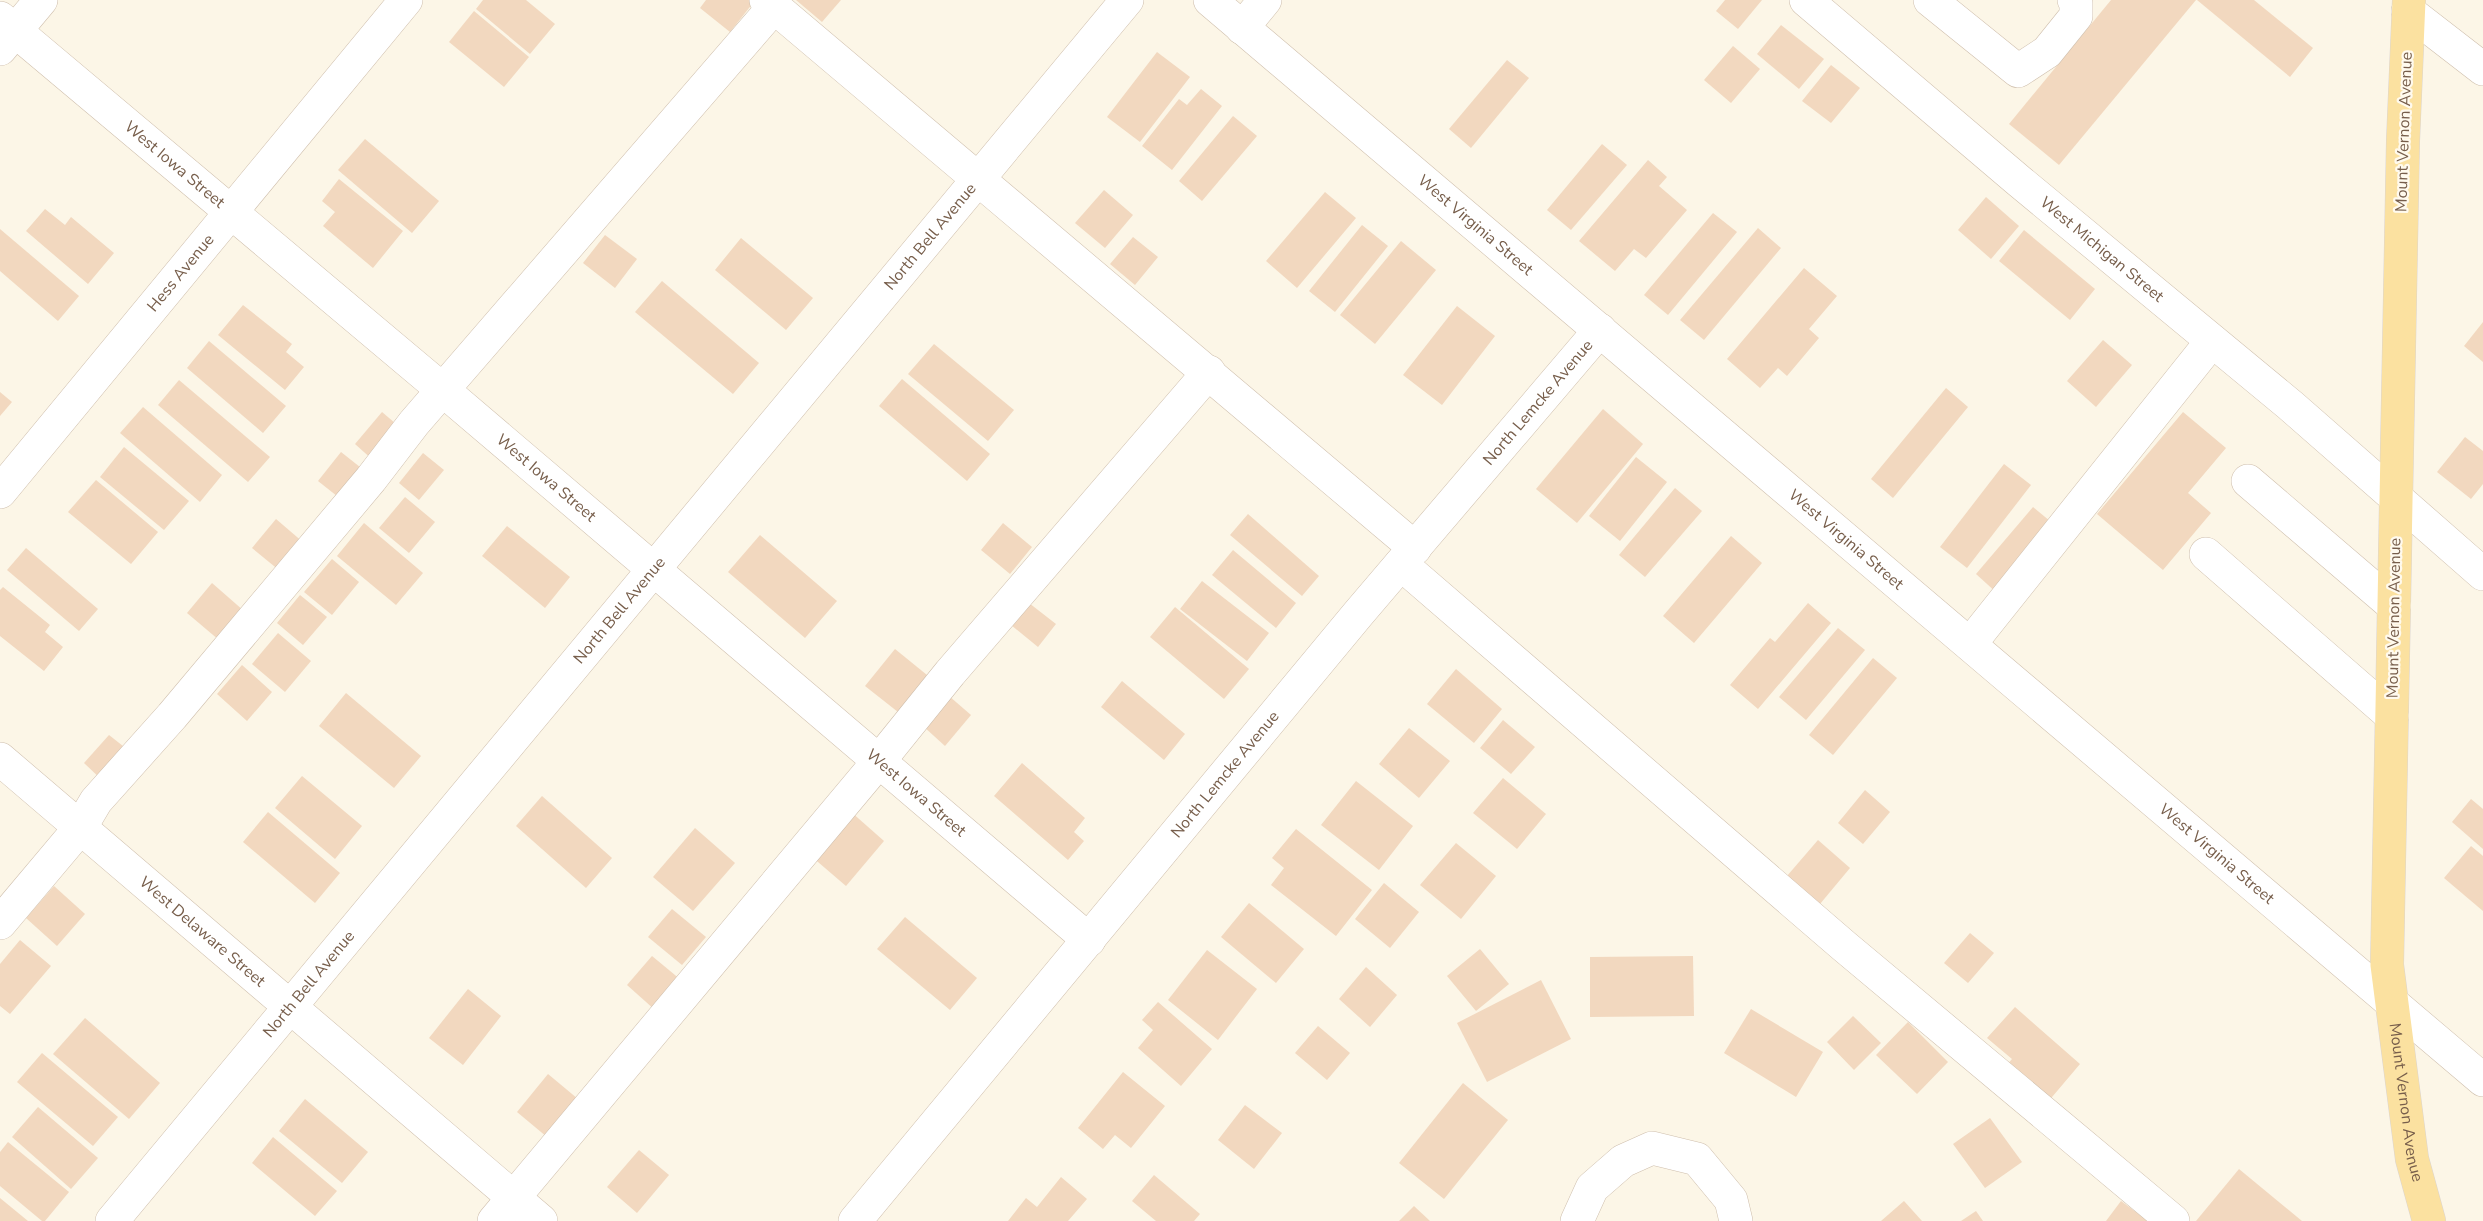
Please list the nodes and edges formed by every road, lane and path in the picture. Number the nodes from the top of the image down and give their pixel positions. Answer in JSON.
{"nodes":[{"id":1,"x":41,"y":0,"type":"edge"},
{"id":2,"x":406,"y":0,"type":"edge"},
{"id":3,"x":1127,"y":0,"type":"edge"},
{"id":4,"x":1210,"y":0,"type":"edge"},
{"id":5,"x":1265,"y":0,"type":"edge"},
{"id":6,"x":1806,"y":0,"type":"edge"},
{"id":7,"x":1930,"y":0,"type":"edge"},
{"id":8,"x":2074,"y":0,"type":"edge"},
{"id":9,"x":770,"y":3,"type":"edge"},
{"id":10,"x":2409,"y":5,"type":"edge"},
{"id":11,"x":1242,"y":28,"type":"junction"},
{"id":12,"x":5,"y":32,"type":"edge"},
{"id":13,"x":2483,"y":69,"type":"edge"},
{"id":14,"x":978,"y":178,"type":"junction"},
{"id":15,"x":230,"y":212,"type":"junction"},
{"id":16,"x":1600,"y":330,"type":"junction"},
{"id":17,"x":2212,"y":341,"type":"junction"},
{"id":18,"x":1209,"y":372,"type":"junction"},
{"id":19,"x":444,"y":391,"type":"junction"},
{"id":20,"x":2248,"y":481,"type":"dead end"},
{"id":21,"x":0,"y":492,"type":"edge"},
{"id":22,"x":2396,"y":498,"type":"junction"},
{"id":23,"x":2206,"y":554,"type":"dead end"},
{"id":24,"x":1408,"y":556,"type":"junction"},
{"id":25,"x":654,"y":571,"type":"junction"},
{"id":26,"x":2483,"y":574,"type":"edge"},
{"id":27,"x":2394,"y":606,"type":"junction"},
{"id":28,"x":1970,"y":644,"type":"junction"},
{"id":29,"x":2392,"y":716,"type":"junction"},
{"id":30,"x":0,"y":759,"type":"edge"},
{"id":31,"x":879,"y":761,"type":"junction"},
{"id":32,"x":80,"y":828,"type":"junction"},
{"id":33,"x":0,"y":923,"type":"edge"},
{"id":34,"x":1089,"y":940,"type":"junction"},
{"id":35,"x":2391,"y":1001,"type":"junction"},
{"id":36,"x":289,"y":1007,"type":"junction"},
{"id":37,"x":2483,"y":1080,"type":"edge"},
{"id":38,"x":503,"y":1209,"type":"edge"},
{"id":39,"x":112,"y":1221,"type":"edge"},
{"id":40,"x":541,"y":1221,"type":"edge"},
{"id":41,"x":855,"y":1221,"type":"edge"},
{"id":42,"x":1577,"y":1221,"type":"edge"},
{"id":43,"x":1736,"y":1221,"type":"edge"},
{"id":44,"x":2173,"y":1221,"type":"edge"},
{"id":45,"x":2429,"y":1221,"type":"edge"}],
"edges":[{"from":1,"to":12,"type":"street"},
{"from":2,"to":15,"type":"street","name":"Hess Avenue"},
{"from":3,"to":14,"type":"street","name":"North Bell Avenue"},
{"from":4,"to":11,"type":"street","name":"West Virginia Street"},
{"from":5,"to":11,"type":"street"},
{"from":6,"to":17,"type":"street","name":"West Michigan Street"},
{"from":7,"to":8,"type":"street"},
{"from":9,"to":14,"type":"street"},
{"from":9,"to":19,"type":"street"},
{"from":10,"to":13,"type":"street"},
{"from":10,"to":22,"type":"main road","name":"Mount Vernon Avenue"},
{"from":11,"to":16,"type":"street","name":"West Virginia Street"},
{"from":12,"to":15,"type":"street","name":"West Iowa Street"},
{"from":14,"to":18,"type":"street"},
{"from":14,"to":25,"type":"street","name":"North Bell Avenue"},
{"from":15,"to":19,"type":"street","name":"West Iowa Street"},
{"from":15,"to":21,"type":"street","name":"Hess Avenue"},
{"from":16,"to":24,"type":"street","name":"North Lemcke Avenue"},
{"from":16,"to":28,"type":"street","name":"West Virginia Street"},
{"from":17,"to":22,"type":"street","name":"West Michigan Street"},
{"from":17,"to":28,"type":"street"},
{"from":18,"to":24,"type":"street"},
{"from":18,"to":31,"type":"street"},
{"from":19,"to":25,"type":"street","name":"West Iowa Street"},
{"from":19,"to":32,"type":"street"},
{"from":20,"to":27,"type":"street"},
{"from":22,"to":26,"type":"street","name":"West Michigan Street"},
{"from":22,"to":27,"type":"main road","name":"Mount Vernon Avenue"},
{"from":23,"to":29,"type":"street"},
{"from":24,"to":34,"type":"street","name":"North Lemcke Avenue"},
{"from":24,"to":44,"type":"street"},
{"from":25,"to":31,"type":"street","name":"West Iowa Street"},
{"from":25,"to":36,"type":"street","name":"North Bell Avenue"},
{"from":27,"to":29,"type":"main road","name":"Mount Vernon Avenue"},
{"from":28,"to":35,"type":"street","name":"West Virginia Street"},
{"from":29,"to":35,"type":"main road","name":"Mount Vernon Avenue"},
{"from":30,"to":32,"type":"street","name":"West Delaware Street"},
{"from":31,"to":34,"type":"street","name":"West Iowa Street"},
{"from":31,"to":38,"type":"street"},
{"from":32,"to":33,"type":"street"},
{"from":32,"to":36,"type":"street","name":"West Delaware Street"},
{"from":34,"to":41,"type":"street","name":"North Lemcke Avenue"},
{"from":35,"to":37,"type":"street","name":"West Virginia Street"},
{"from":35,"to":45,"type":"main road","name":"Mount Vernon Avenue"},
{"from":36,"to":38,"type":"street","name":"West Delaware Street"},
{"from":36,"to":39,"type":"street","name":"North Bell Avenue"},
{"from":38,"to":40,"type":"street","name":"West Delaware Street"},
{"from":42,"to":43,"type":"street"}]}
